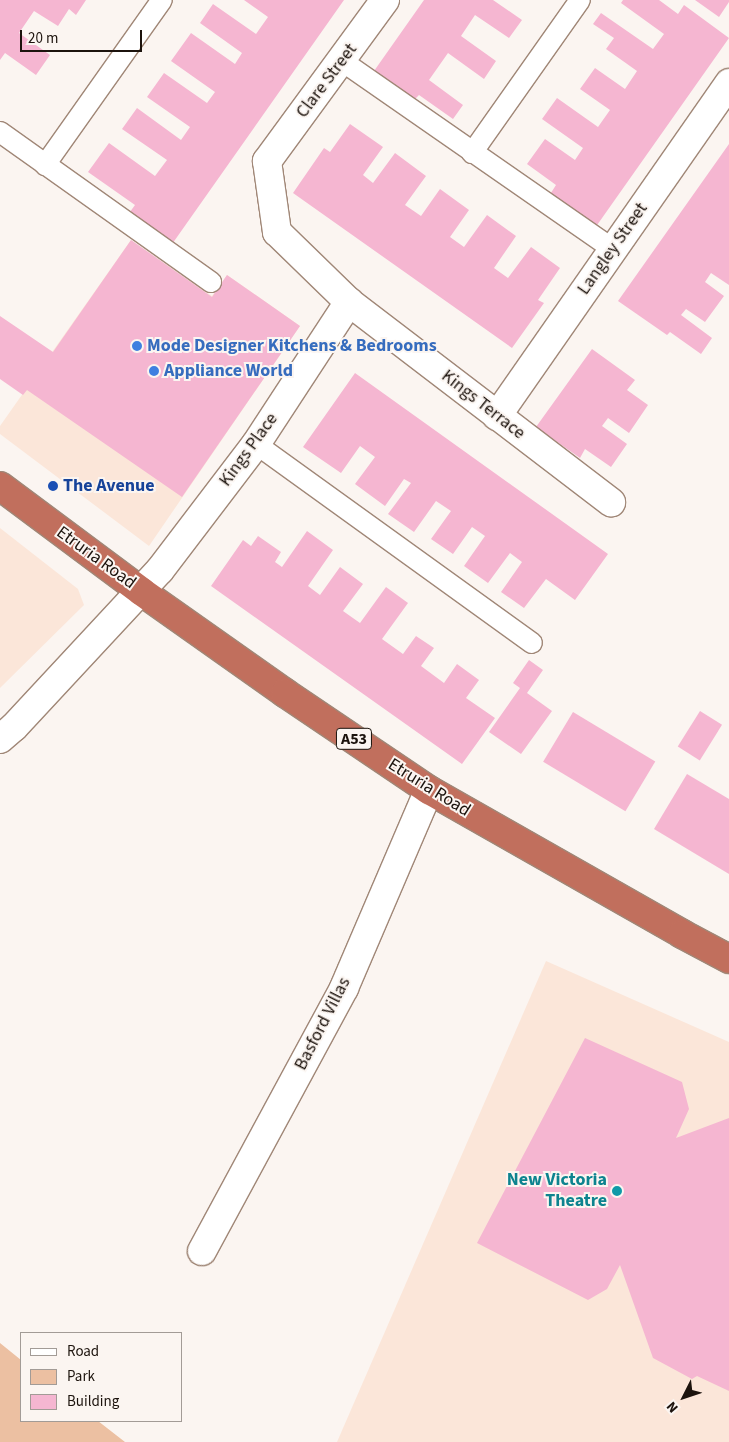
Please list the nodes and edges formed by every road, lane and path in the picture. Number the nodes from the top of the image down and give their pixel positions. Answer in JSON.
{"nodes":[{"id":1,"x":162,"y":0,"type":"edge"},
{"id":2,"x":386,"y":0,"type":"edge"},
{"id":3,"x":580,"y":0,"type":"edge"},
{"id":4,"x":342,"y":61,"type":"junction"},
{"id":5,"x":729,"y":83,"type":"edge"},
{"id":6,"x":0,"y":132,"type":"edge"},
{"id":7,"x":472,"y":153,"type":"junction"},
{"id":8,"x":267,"y":161,"type":"joint"},
{"id":9,"x":45,"y":165,"type":"junction"},
{"id":10,"x":613,"y":249,"type":"junction"},
{"id":11,"x":211,"y":282,"type":"dead end"},
{"id":12,"x":349,"y":302,"type":"junction"},
{"id":13,"x":497,"y":416,"type":"junction"},
{"id":14,"x":256,"y":444,"type":"junction"},
{"id":15,"x":0,"y":486,"type":"edge"},
{"id":16,"x":611,"y":502,"type":"dead end"},
{"id":17,"x":142,"y":592,"type":"junction"},
{"id":18,"x":532,"y":643,"type":"dead end"},
{"id":19,"x":0,"y":739,"type":"edge"},
{"id":20,"x":429,"y":790,"type":"junction"},
{"id":21,"x":729,"y":959,"type":"edge"},
{"id":22,"x":202,"y":1251,"type":"dead end"}],
"edges":[{"from":1,"to":9,"type":"lane"},
{"from":2,"to":4,"type":"street","name":"Clare Street"},
{"from":3,"to":7,"type":"lane"},
{"from":4,"to":7,"type":"lane"},
{"from":4,"to":8,"type":"street","name":"Clare Street"},
{"from":5,"to":10,"type":"street","name":"Langley Street"},
{"from":6,"to":9,"type":"lane"},
{"from":7,"to":10,"type":"lane"},
{"from":8,"to":12,"type":"street","name":"Kings Terrace"},
{"from":9,"to":11,"type":"lane"},
{"from":10,"to":13,"type":"street","name":"Langley Street"},
{"from":12,"to":13,"type":"street","name":"Kings Terrace"},
{"from":12,"to":14,"type":"street","name":"Kings Place"},
{"from":13,"to":16,"type":"street","name":"Kings Terrace"},
{"from":14,"to":17,"type":"street","name":"Kings Place"},
{"from":14,"to":18,"type":"lane"},
{"from":15,"to":17,"type":"highway","name":"Etruria Road","number":"A53"},
{"from":17,"to":19,"type":"street"},
{"from":17,"to":20,"type":"highway","name":"Etruria Road","number":"A53"},
{"from":20,"to":21,"type":"highway","name":"Etruria Road","number":"A53"},
{"from":20,"to":22,"type":"street","name":"Basford Villas"}]}
